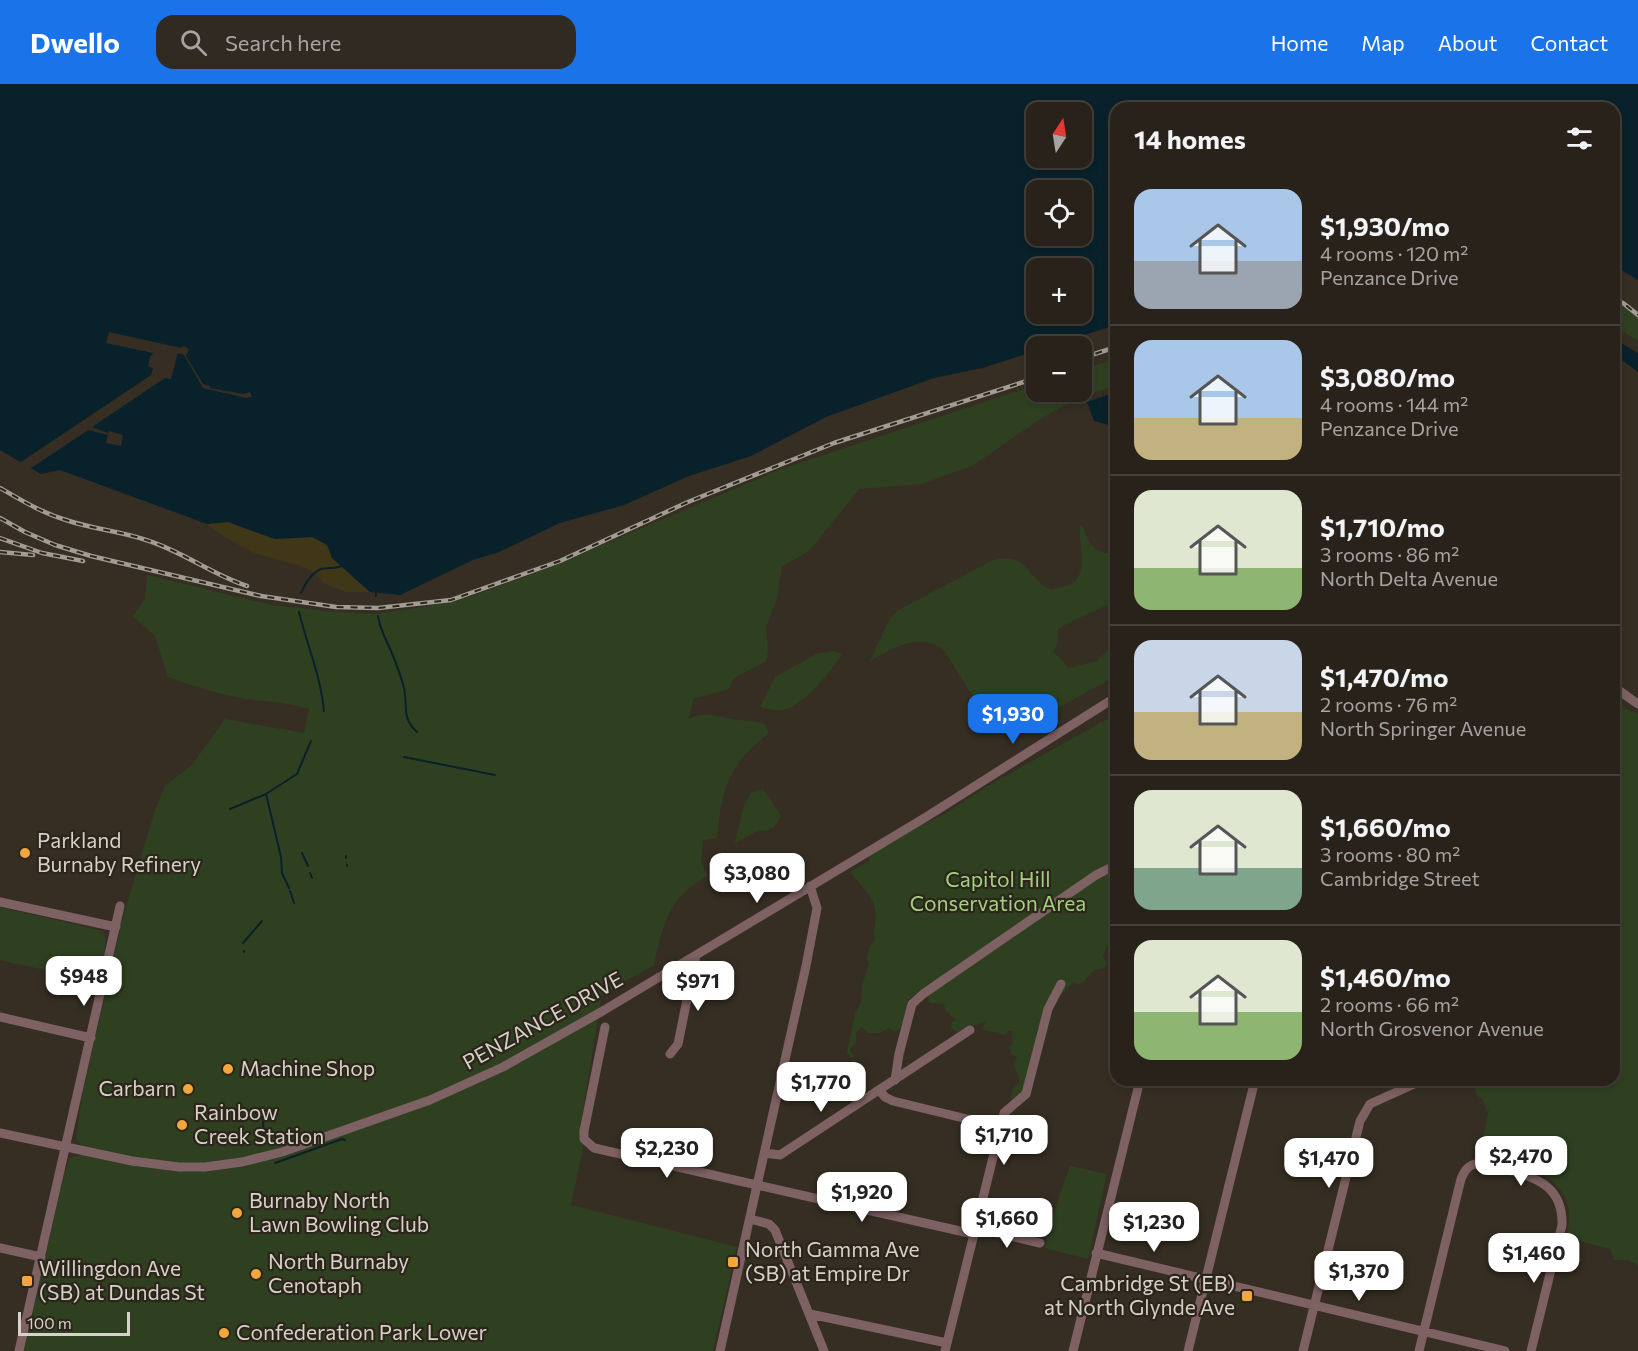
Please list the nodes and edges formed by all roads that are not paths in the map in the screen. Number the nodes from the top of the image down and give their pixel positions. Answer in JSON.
{"nodes":[{"id":1,"x":1620,"y":691,"type":"edge"},
{"id":2,"x":1110,"y":701,"type":"edge"},
{"id":3,"x":1638,"y":704,"type":"edge"},
{"id":4,"x":1110,"y":868,"type":"edge"},
{"id":5,"x":810,"y":886,"type":"junction"},
{"id":6,"x":0,"y":902,"type":"edge"},
{"id":7,"x":120,"y":906,"type":"dead end"},
{"id":8,"x":116,"y":927,"type":"junction"},
{"id":9,"x":696,"y":955,"type":"junction"},
{"id":10,"x":1060,"y":984,"type":"dead end"},
{"id":11,"x":0,"y":1017,"type":"edge"},
{"id":12,"x":605,"y":1027,"type":"dead end"},
{"id":13,"x":970,"y":1030,"type":"dead end"},
{"id":14,"x":91,"y":1038,"type":"junction"},
{"id":15,"x":670,"y":1054,"type":"dead end"},
{"id":16,"x":895,"y":1080,"type":"junction"},
{"id":17,"x":1138,"y":1086,"type":"edge"},
{"id":18,"x":1254,"y":1086,"type":"edge"},
{"id":19,"x":1410,"y":1086,"type":"edge"},
{"id":20,"x":879,"y":1090,"type":"junction"},
{"id":21,"x":1000,"y":1127,"type":"junction"},
{"id":22,"x":0,"y":1133,"type":"edge"},
{"id":23,"x":66,"y":1147,"type":"junction"},
{"id":24,"x":765,"y":1153,"type":"junction"},
{"id":25,"x":758,"y":1186,"type":"junction"},
{"id":26,"x":750,"y":1219,"type":"junction"},
{"id":27,"x":973,"y":1234,"type":"junction"},
{"id":28,"x":1040,"y":1243,"type":"dead end"},
{"id":29,"x":0,"y":1248,"type":"edge"},
{"id":30,"x":1096,"y":1253,"type":"junction"},
{"id":31,"x":41,"y":1257,"type":"junction"},
{"id":32,"x":1206,"y":1280,"type":"junction"},
{"id":33,"x":1314,"y":1306,"type":"junction"},
{"id":34,"x":810,"y":1314,"type":"junction"},
{"id":35,"x":1423,"y":1332,"type":"junction"},
{"id":36,"x":946,"y":1347,"type":"edge"},
{"id":37,"x":19,"y":1351,"type":"edge"},
{"id":38,"x":720,"y":1351,"type":"edge"},
{"id":39,"x":824,"y":1351,"type":"edge"},
{"id":40,"x":1073,"y":1351,"type":"edge"},
{"id":41,"x":1188,"y":1351,"type":"edge"},
{"id":42,"x":1303,"y":1351,"type":"edge"},
{"id":43,"x":1419,"y":1351,"type":"edge"},
{"id":44,"x":1505,"y":1351,"type":"edge"},
{"id":45,"x":1531,"y":1351,"type":"edge"}],
"edges":[{"from":1,"to":3,"type":"street"},
{"from":2,"to":5,"type":"street","name":"PENZANCE DRIVE"},
{"from":4,"to":16,"type":"street"},
{"from":5,"to":9,"type":"street","name":"PENZANCE DRIVE"},
{"from":5,"to":24,"type":"street"},
{"from":6,"to":8,"type":"street"},
{"from":7,"to":8,"type":"street"},
{"from":8,"to":14,"type":"street"},
{"from":9,"to":15,"type":"street"},
{"from":9,"to":23,"type":"street","name":"PENZANCE DRIVE"},
{"from":10,"to":21,"type":"street"},
{"from":11,"to":14,"type":"street"},
{"from":12,"to":25,"type":"street"},
{"from":13,"to":16,"type":"street"},
{"from":14,"to":23,"type":"street"},
{"from":16,"to":20,"type":"street"},
{"from":17,"to":30,"type":"street"},
{"from":18,"to":32,"type":"street"},
{"from":19,"to":33,"type":"street"},
{"from":20,"to":21,"type":"street"},
{"from":20,"to":24,"type":"street"},
{"from":21,"to":27,"type":"street"},
{"from":22,"to":23,"type":"street","name":"PENZANCE DRIVE"},
{"from":23,"to":31,"type":"street"},
{"from":24,"to":25,"type":"street"},
{"from":25,"to":26,"type":"street"},
{"from":25,"to":27,"type":"street"},
{"from":26,"to":34,"type":"street"},
{"from":26,"to":38,"type":"street"},
{"from":27,"to":28,"type":"street"},
{"from":27,"to":36,"type":"street"},
{"from":29,"to":31,"type":"street"},
{"from":30,"to":32,"type":"street"},
{"from":30,"to":40,"type":"street"},
{"from":31,"to":37,"type":"street"},
{"from":32,"to":33,"type":"street"},
{"from":32,"to":41,"type":"street"},
{"from":33,"to":35,"type":"street"},
{"from":33,"to":42,"type":"street"},
{"from":34,"to":36,"type":"street"},
{"from":34,"to":39,"type":"street"},
{"from":35,"to":43,"type":"street"},
{"from":35,"to":44,"type":"street"},
{"from":35,"to":45,"type":"street"}]}
